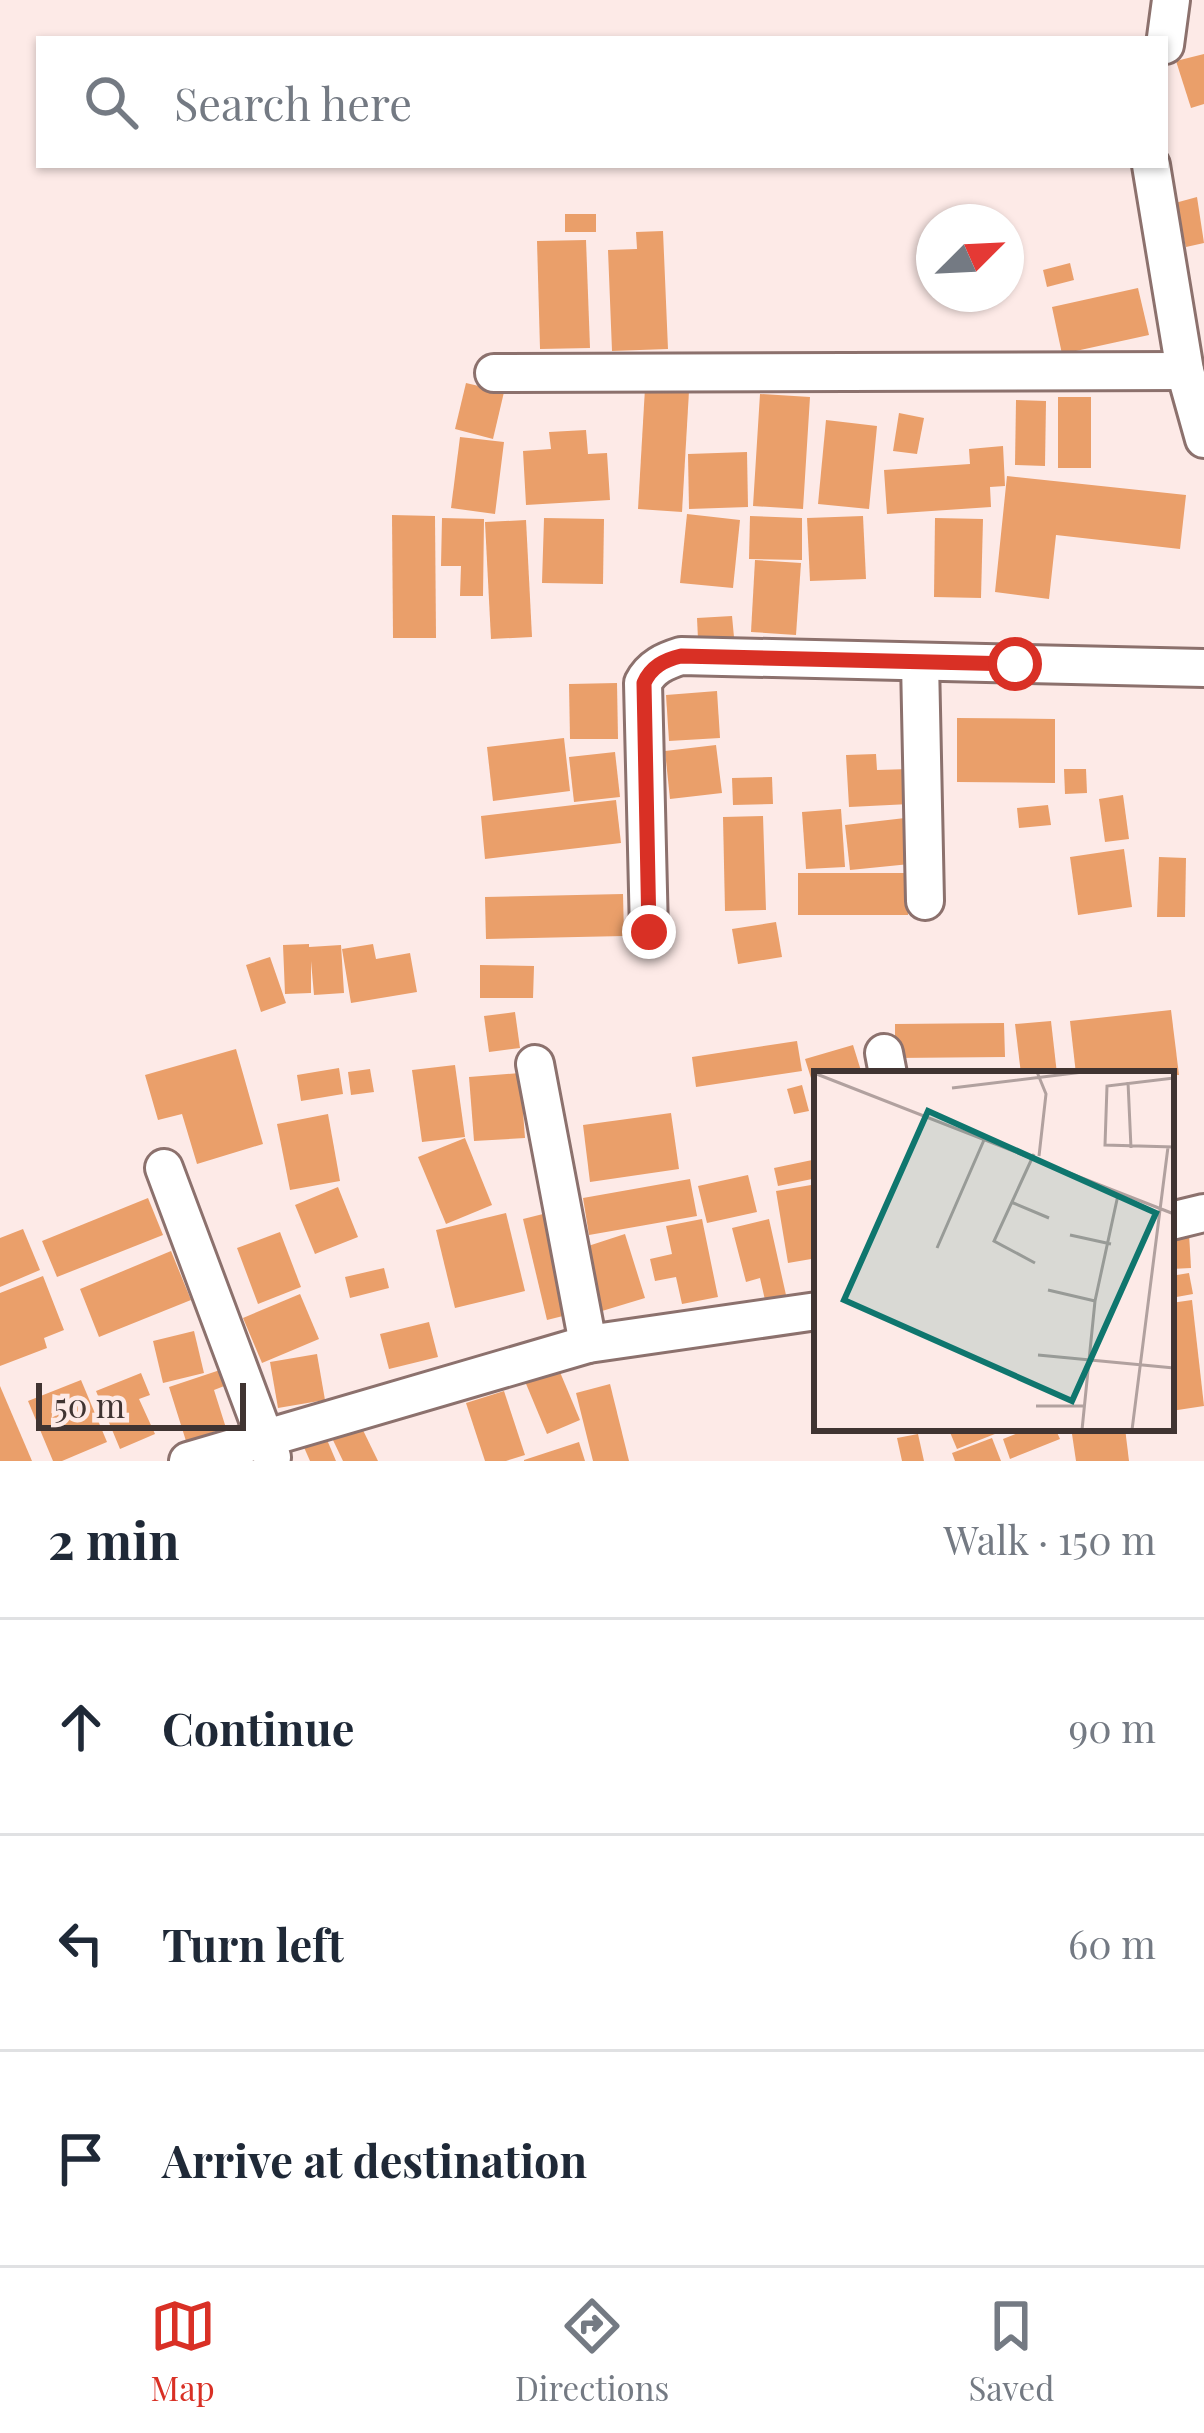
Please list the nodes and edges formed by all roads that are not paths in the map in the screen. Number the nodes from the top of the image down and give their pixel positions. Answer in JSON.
{"nodes":[{"id":1,"x":1172,"y":0,"type":"edge"},
{"id":2,"x":1166,"y":36,"type":"edge"},
{"id":3,"x":1151,"y":168,"type":"edge"},
{"id":4,"x":1185,"y":371,"type":"junction"},
{"id":5,"x":494,"y":373,"type":"dead end"},
{"id":6,"x":1204,"y":439,"type":"edge"},
{"id":7,"x":920,"y":662,"type":"junction"},
{"id":8,"x":1204,"y":668,"type":"edge"},
{"id":9,"x":925,"y":901,"type":"dead end"},
{"id":10,"x":649,"y":932,"type":"dead end"},
{"id":11,"x":535,"y":1064,"type":"dead end"},
{"id":12,"x":164,"y":1168,"type":"dead end"},
{"id":13,"x":1204,"y":1213,"type":"edge"},
{"id":14,"x":1174,"y":1220,"type":"edge"},
{"id":15,"x":814,"y":1311,"type":"edge"},
{"id":16,"x":588,"y":1343,"type":"junction"},
{"id":17,"x":269,"y":1449,"type":"edge"},
{"id":18,"x":188,"y":1461,"type":"edge"}],
"edges":[{"from":1,"to":2,"type":"street"},
{"from":3,"to":4,"type":"street"},
{"from":4,"to":5,"type":"street"},
{"from":4,"to":6,"type":"street"},
{"from":7,"to":8,"type":"street"},
{"from":7,"to":9,"type":"street"},
{"from":7,"to":10,"type":"street"},
{"from":11,"to":16,"type":"street"},
{"from":12,"to":17,"type":"street"},
{"from":13,"to":14,"type":"street"},
{"from":15,"to":16,"type":"street"},
{"from":16,"to":17,"type":"street"},
{"from":17,"to":18,"type":"street"}]}
